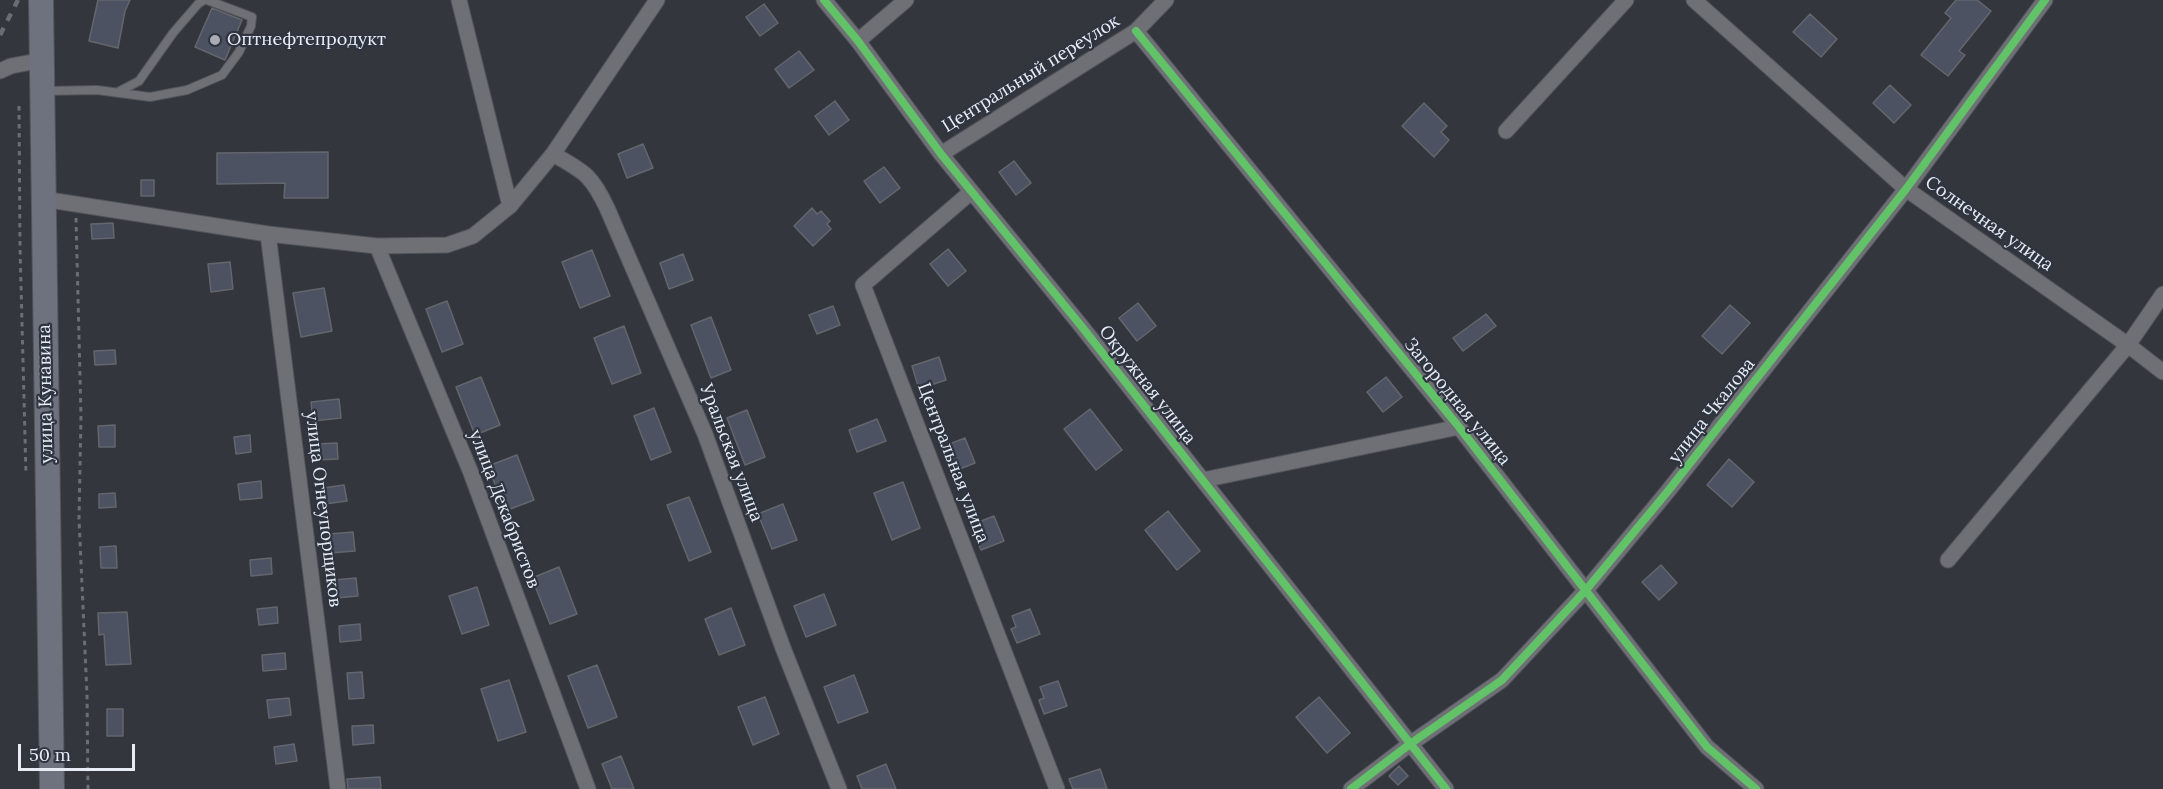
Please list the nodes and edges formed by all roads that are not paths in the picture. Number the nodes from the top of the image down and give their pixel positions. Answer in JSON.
{"nodes":[{"id":1,"x":41,"y":0,"type":"edge"},
{"id":2,"x":205,"y":0,"type":"edge"},
{"id":3,"x":459,"y":0,"type":"edge"},
{"id":4,"x":657,"y":0,"type":"edge"},
{"id":5,"x":824,"y":0,"type":"edge"},
{"id":6,"x":906,"y":0,"type":"edge"},
{"id":7,"x":1166,"y":0,"type":"edge"},
{"id":8,"x":1626,"y":0,"type":"edge"},
{"id":9,"x":1694,"y":0,"type":"edge"},
{"id":10,"x":2045,"y":0,"type":"edge"},
{"id":11,"x":1136,"y":31,"type":"junction"},
{"id":12,"x":858,"y":41,"type":"junction"},
{"id":13,"x":42,"y":60,"type":"junction"},
{"id":14,"x":0,"y":71,"type":"edge"},
{"id":15,"x":43,"y":91,"type":"junction"},
{"id":16,"x":117,"y":92,"type":"junction"},
{"id":17,"x":1506,"y":131,"type":"dead end"},
{"id":18,"x":553,"y":154,"type":"junction"},
{"id":19,"x":941,"y":154,"type":"junction"},
{"id":20,"x":1906,"y":189,"type":"junction"},
{"id":21,"x":971,"y":192,"type":"junction"},
{"id":22,"x":43,"y":199,"type":"junction"},
{"id":23,"x":510,"y":206,"type":"junction"},
{"id":24,"x":268,"y":234,"type":"junction"},
{"id":25,"x":377,"y":246,"type":"junction"},
{"id":26,"x":2163,"y":294,"type":"edge"},
{"id":27,"x":2128,"y":345,"type":"junction"},
{"id":28,"x":2163,"y":372,"type":"edge"},
{"id":29,"x":1459,"y":427,"type":"junction"},
{"id":30,"x":1203,"y":480,"type":"junction"},
{"id":31,"x":1948,"y":560,"type":"dead end"},
{"id":32,"x":1586,"y":590,"type":"junction"},
{"id":33,"x":1410,"y":744,"type":"junction"},
{"id":34,"x":52,"y":789,"type":"edge"},
{"id":35,"x":338,"y":789,"type":"edge"},
{"id":36,"x":588,"y":789,"type":"edge"},
{"id":37,"x":839,"y":789,"type":"edge"},
{"id":38,"x":1057,"y":789,"type":"edge"},
{"id":39,"x":1351,"y":789,"type":"edge"},
{"id":40,"x":1446,"y":789,"type":"edge"},
{"id":41,"x":1756,"y":789,"type":"edge"}],
"edges":[{"from":1,"to":13,"type":"main road","name":"улица Кунавина"},
{"from":2,"to":16,"type":"lane"},
{"from":2,"to":16,"type":"lane"},
{"from":3,"to":23,"type":"street"},
{"from":4,"to":18,"type":"street"},
{"from":5,"to":12,"type":"street","name":"Окружная улица"},
{"from":6,"to":12,"type":"street"},
{"from":7,"to":11,"type":"street","name":"Центральный переулок"},
{"from":8,"to":17,"type":"street"},
{"from":9,"to":20,"type":"street","name":"Солнечная улица"},
{"from":10,"to":20,"type":"street","name":"улица Чкалова"},
{"from":11,"to":19,"type":"street","name":"Центральный переулок"},
{"from":11,"to":29,"type":"street","name":"Загородная улица"},
{"from":12,"to":19,"type":"street","name":"Окружная улица"},
{"from":13,"to":14,"type":"street"},
{"from":13,"to":15,"type":"main road","name":"улица Кунавина"},
{"from":15,"to":16,"type":"lane"},
{"from":15,"to":22,"type":"main road","name":"улица Кунавина"},
{"from":18,"to":23,"type":"street"},
{"from":18,"to":37,"type":"street","name":"Уральская улица"},
{"from":19,"to":21,"type":"street","name":"Окружная улица"},
{"from":20,"to":27,"type":"street","name":"Солнечная улица"},
{"from":20,"to":32,"type":"street","name":"улица Чкалова"},
{"from":21,"to":30,"type":"street","name":"Окружная улица"},
{"from":21,"to":38,"type":"street","name":"Центральная улица"},
{"from":22,"to":24,"type":"street"},
{"from":22,"to":34,"type":"main road","name":"улица Кунавина"},
{"from":23,"to":25,"type":"street"},
{"from":24,"to":25,"type":"street"},
{"from":24,"to":35,"type":"street","name":"улица Огнеупорщиков"},
{"from":25,"to":36,"type":"street","name":"улица Декабристов"},
{"from":26,"to":27,"type":"street"},
{"from":27,"to":28,"type":"street","name":"Солнечная улица"},
{"from":27,"to":31,"type":"street"},
{"from":29,"to":30,"type":"street"},
{"from":29,"to":32,"type":"street","name":"Загородная улица"},
{"from":30,"to":33,"type":"street","name":"Окружная улица"},
{"from":32,"to":33,"type":"street","name":"улица Чкалова"},
{"from":32,"to":41,"type":"street","name":"Загородная улица"},
{"from":33,"to":39,"type":"street","name":"улица Чкалова"},
{"from":33,"to":40,"type":"street","name":"Окружная улица"}]}
